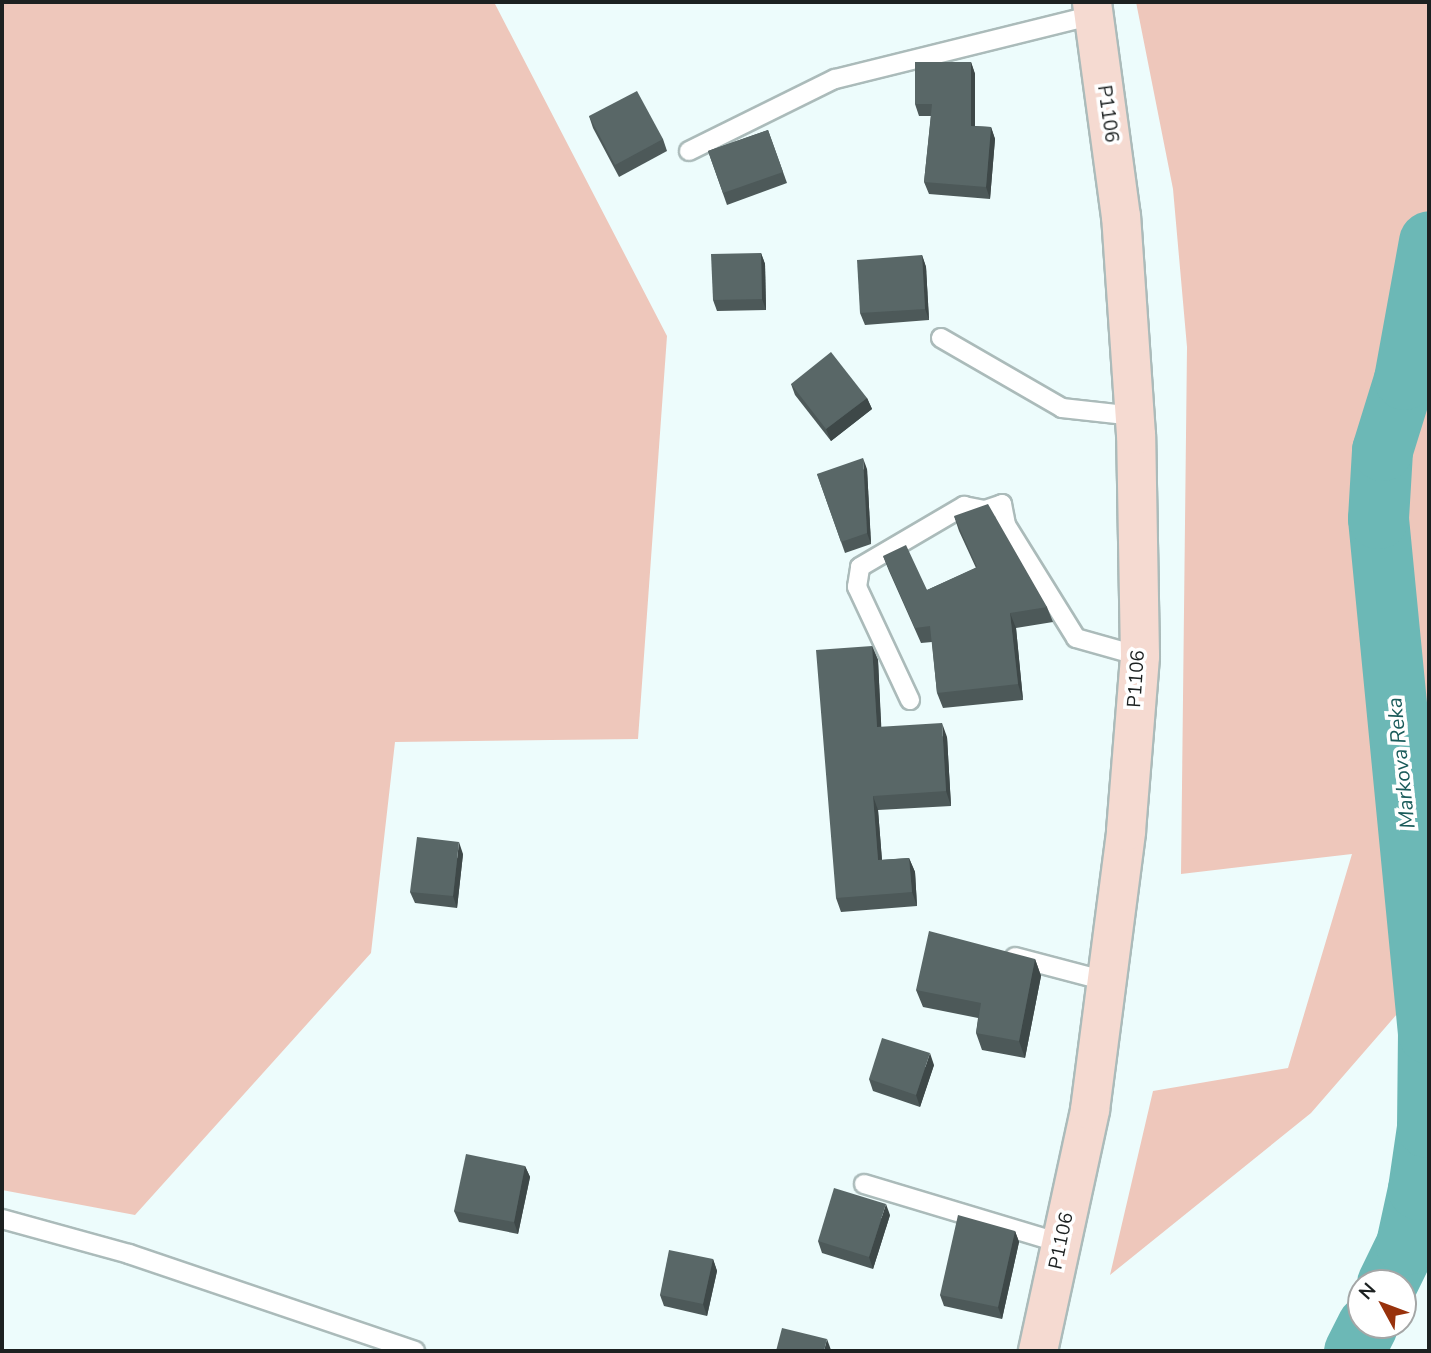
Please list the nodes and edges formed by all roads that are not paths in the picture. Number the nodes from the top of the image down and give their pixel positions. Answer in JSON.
{"nodes":[{"id":1,"x":1093,"y":8,"type":"edge"},
{"id":2,"x":689,"y":151,"type":"dead end"},
{"id":3,"x":942,"y":338,"type":"dead end"},
{"id":4,"x":1135,"y":416,"type":"junction"},
{"id":5,"x":1140,"y":656,"type":"junction"},
{"id":6,"x":910,"y":700,"type":"dead end"},
{"id":7,"x":999,"y":953,"type":"edge"},
{"id":8,"x":1106,"y":981,"type":"junction"},
{"id":9,"x":864,"y":1184,"type":"dead end"},
{"id":10,"x":2,"y":1219,"type":"edge"},
{"id":11,"x":1061,"y":1242,"type":"junction"},
{"id":12,"x":415,"y":1351,"type":"edge"},
{"id":13,"x":1038,"y":1351,"type":"edge"}],
"edges":[{"from":1,"to":2,"type":"lane"},
{"from":1,"to":4,"type":"main road","name":"P1106"},
{"from":3,"to":4,"type":"lane"},
{"from":4,"to":5,"type":"main road","name":"P1106"},
{"from":5,"to":6,"type":"lane"},
{"from":5,"to":8,"type":"main road","name":"P1106"},
{"from":7,"to":8,"type":"lane"},
{"from":8,"to":11,"type":"main road","name":"P1106"},
{"from":9,"to":11,"type":"lane"},
{"from":10,"to":12,"type":"lane"},
{"from":11,"to":13,"type":"main road","name":"P1106"}]}
